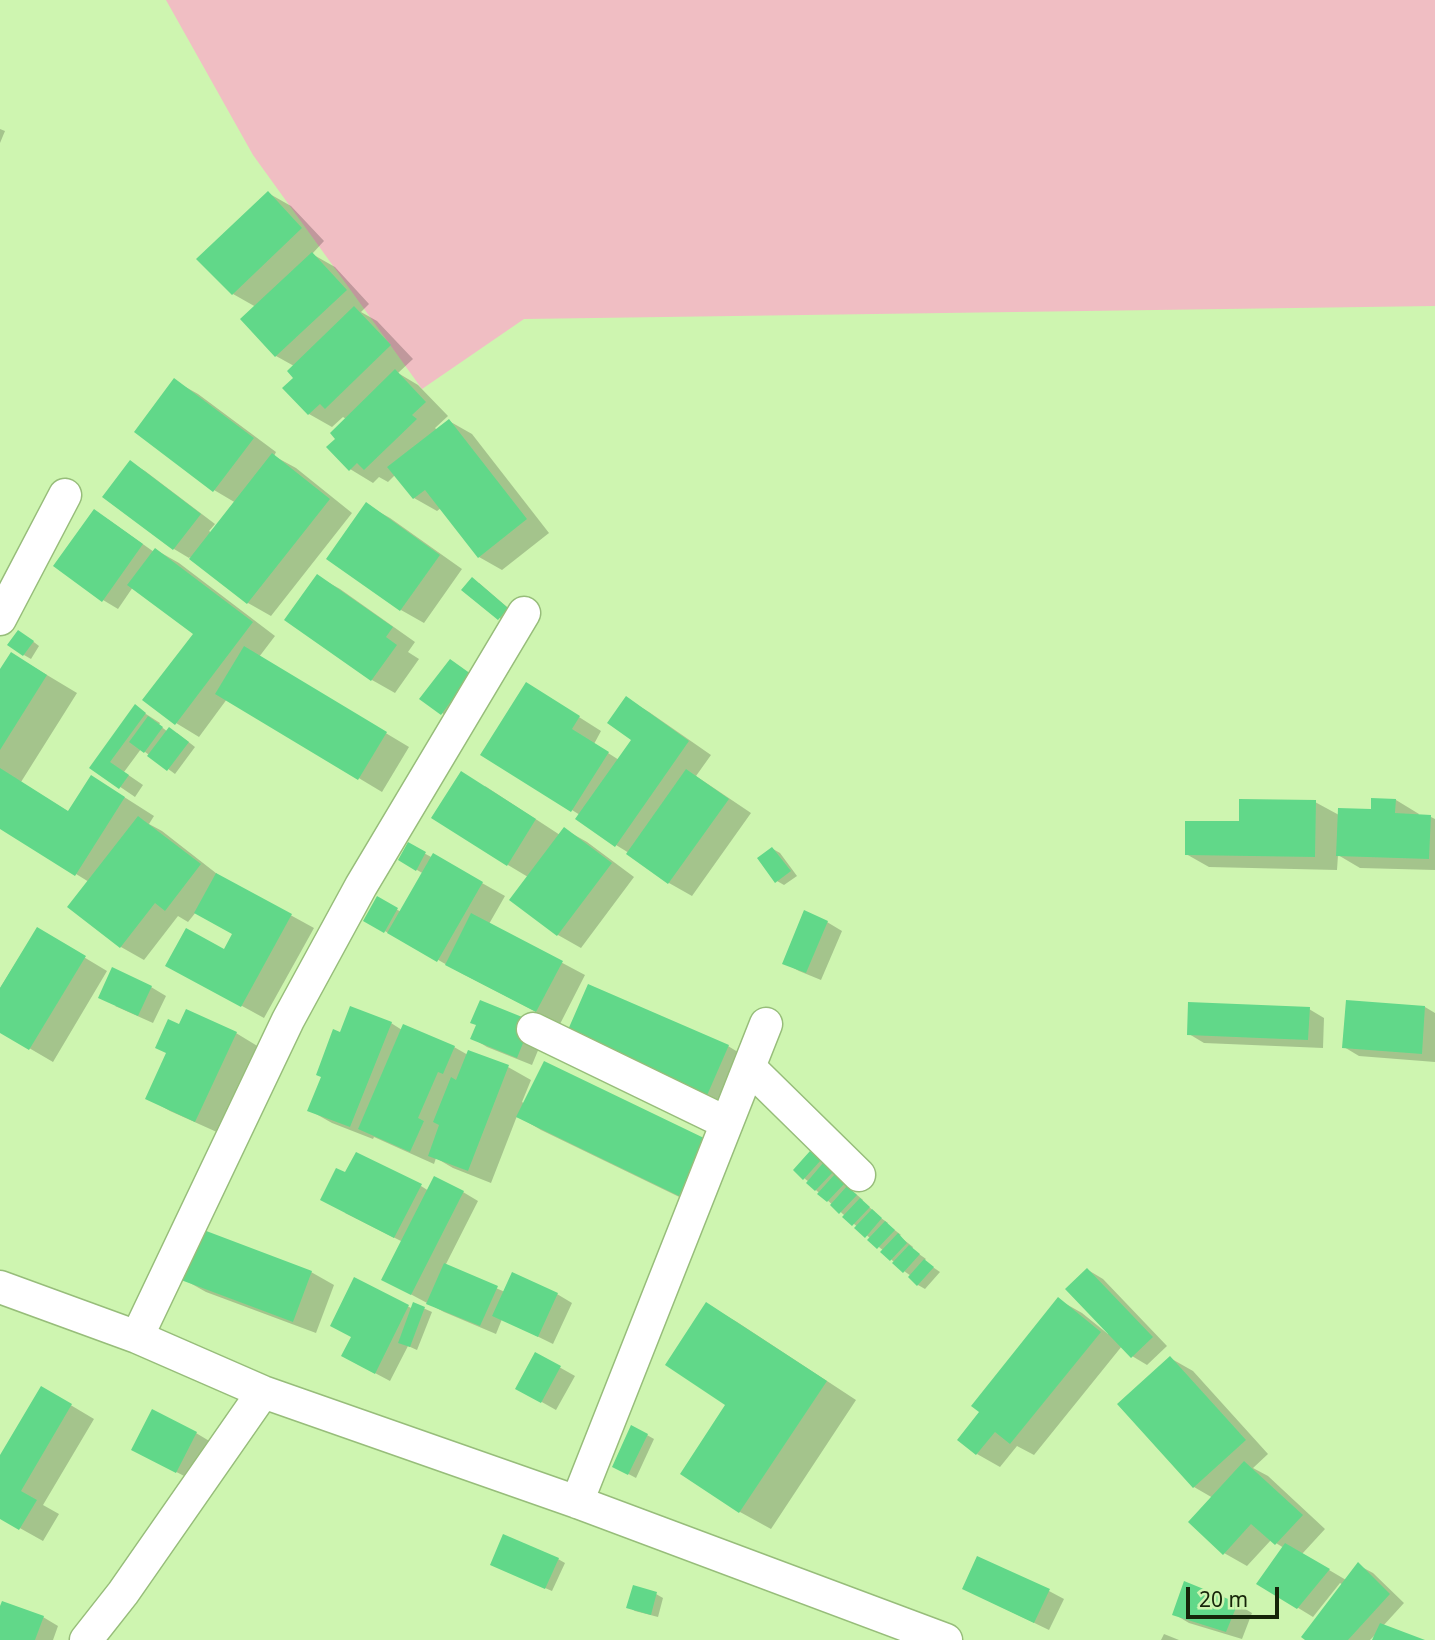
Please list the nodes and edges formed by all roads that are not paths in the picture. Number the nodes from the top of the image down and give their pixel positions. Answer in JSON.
{"nodes":[{"id":1,"x":65,"y":495,"type":"dead end"},
{"id":2,"x":524,"y":613,"type":"dead end"},
{"id":3,"x":0,"y":619,"type":"edge"},
{"id":4,"x":766,"y":1024,"type":"dead end"},
{"id":5,"x":533,"y":1029,"type":"dead end"},
{"id":6,"x":749,"y":1067,"type":"junction"},
{"id":7,"x":727,"y":1122,"type":"junction"},
{"id":8,"x":859,"y":1175,"type":"dead end"},
{"id":9,"x":0,"y":1287,"type":"edge"},
{"id":10,"x":137,"y":1337,"type":"junction"},
{"id":11,"x":263,"y":1392,"type":"junction"},
{"id":12,"x":577,"y":1502,"type":"junction"},
{"id":13,"x":86,"y":1640,"type":"edge"},
{"id":14,"x":946,"y":1640,"type":"edge"}],
"edges":[{"from":1,"to":3,"type":"street"},
{"from":2,"to":10,"type":"street"},
{"from":4,"to":6,"type":"street"},
{"from":5,"to":7,"type":"street"},
{"from":6,"to":7,"type":"street"},
{"from":6,"to":8,"type":"street"},
{"from":7,"to":12,"type":"street"},
{"from":9,"to":10,"type":"street"},
{"from":10,"to":11,"type":"street"},
{"from":11,"to":12,"type":"street"},
{"from":11,"to":13,"type":"street"},
{"from":12,"to":14,"type":"street"}]}
